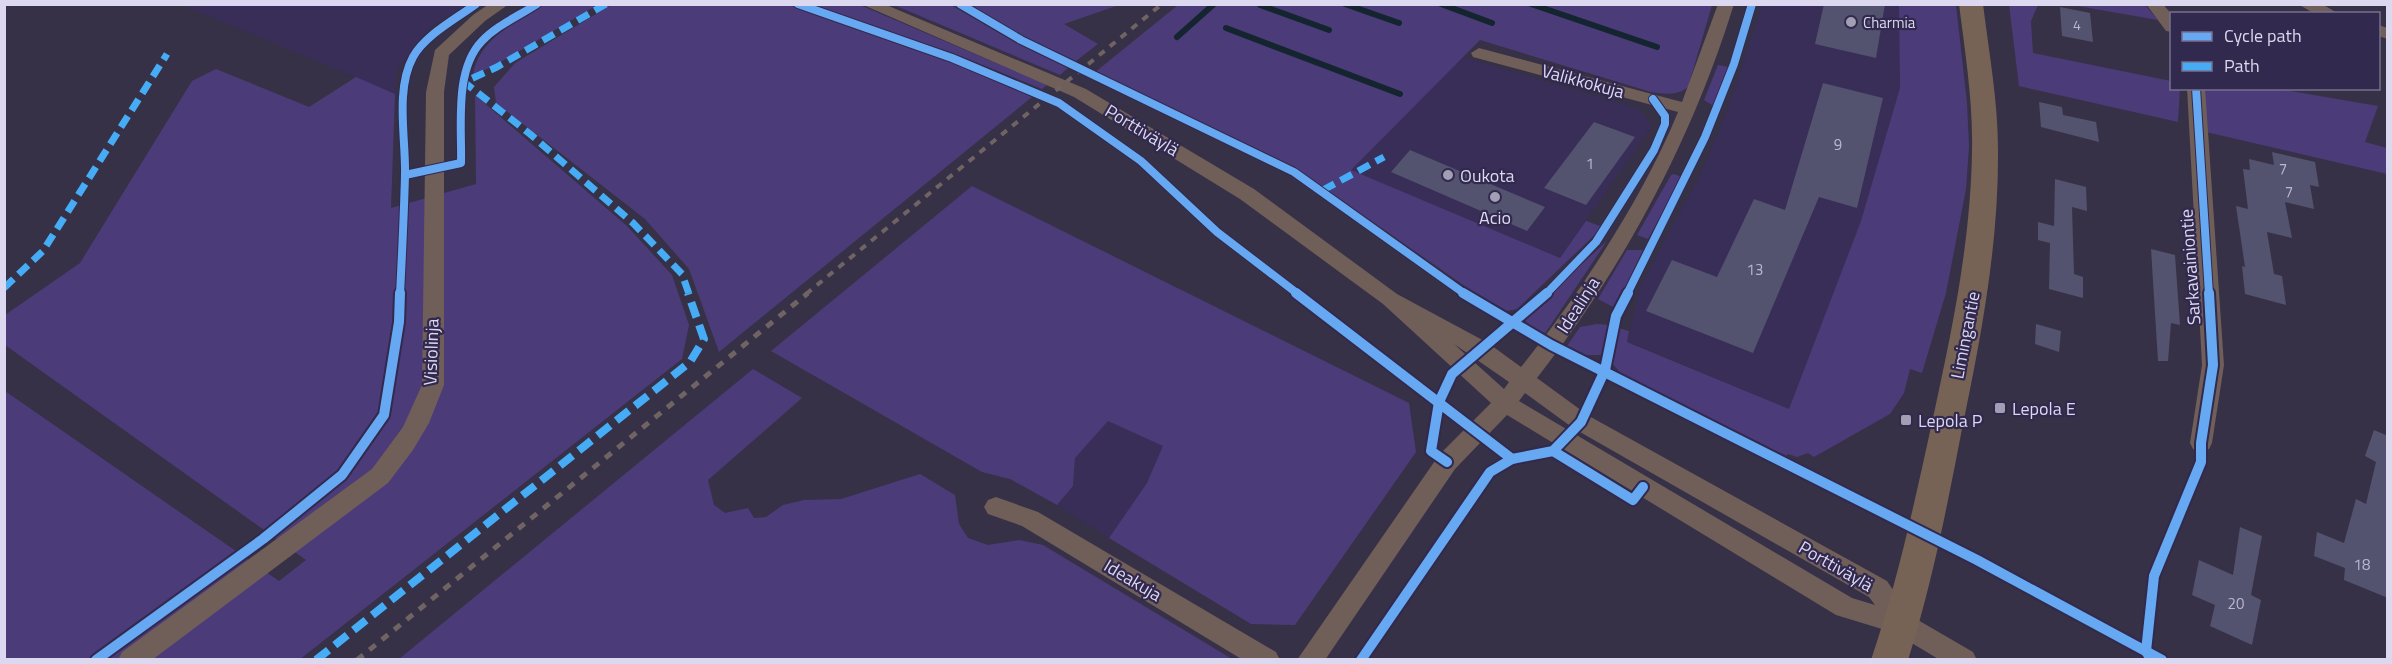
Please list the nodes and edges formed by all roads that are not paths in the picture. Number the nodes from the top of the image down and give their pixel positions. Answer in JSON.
{"nodes":[{"id":1,"x":501,"y":4,"type":"edge"},
{"id":2,"x":869,"y":4,"type":"edge"},
{"id":3,"x":1726,"y":4,"type":"edge"},
{"id":4,"x":1971,"y":4,"type":"edge"},
{"id":5,"x":2154,"y":4,"type":"edge"},
{"id":6,"x":2306,"y":4,"type":"edge"},
{"id":7,"x":2326,"y":12,"type":"edge"},
{"id":8,"x":2170,"y":24,"type":"edge"},
{"id":9,"x":1479,"y":53,"type":"dead end"},
{"id":10,"x":2196,"y":90,"type":"edge"},
{"id":11,"x":1688,"y":109,"type":"junction"},
{"id":12,"x":1390,"y":299,"type":"junction"},
{"id":13,"x":1523,"y":381,"type":"junction"},
{"id":14,"x":1505,"y":403,"type":"junction"},
{"id":15,"x":2201,"y":442,"type":"dead end"},
{"id":16,"x":996,"y":507,"type":"dead end"},
{"id":17,"x":1902,"y":624,"type":"junction"},
{"id":18,"x":131,"y":660,"type":"edge"},
{"id":19,"x":1267,"y":660,"type":"edge"},
{"id":20,"x":1310,"y":660,"type":"edge"},
{"id":21,"x":1889,"y":660,"type":"edge"},
{"id":22,"x":1964,"y":660,"type":"edge"}],
"edges":[{"from":1,"to":18,"type":"street","name":"Visiolinja"},
{"from":2,"to":12,"type":"street","name":"Porttiväylä"},
{"from":3,"to":11,"type":"street","name":"Idealinja"},
{"from":4,"to":17,"type":"main road","name":"Limingantie"},
{"from":5,"to":8,"type":"street"},
{"from":6,"to":7,"type":"street"},
{"from":9,"to":11,"type":"street","name":"Valikkokuja"},
{"from":10,"to":15,"type":"street","name":"Sarkavainiontie"},
{"from":11,"to":13,"type":"street","name":"Idealinja"},
{"from":12,"to":13,"type":"street","name":"Porttiväylä"},
{"from":12,"to":14,"type":"street","name":"Porttiväylä"},
{"from":13,"to":14,"type":"street","name":"Idealinja"},
{"from":13,"to":17,"type":"street","name":"Porttiväylä"},
{"from":14,"to":17,"type":"street","name":"Porttiväylä"},
{"from":14,"to":20,"type":"street","name":"Idealinja"},
{"from":16,"to":19,"type":"street","name":"Ideakuja"},
{"from":17,"to":21,"type":"main road","name":"Limingantie"},
{"from":17,"to":22,"type":"street"}]}
